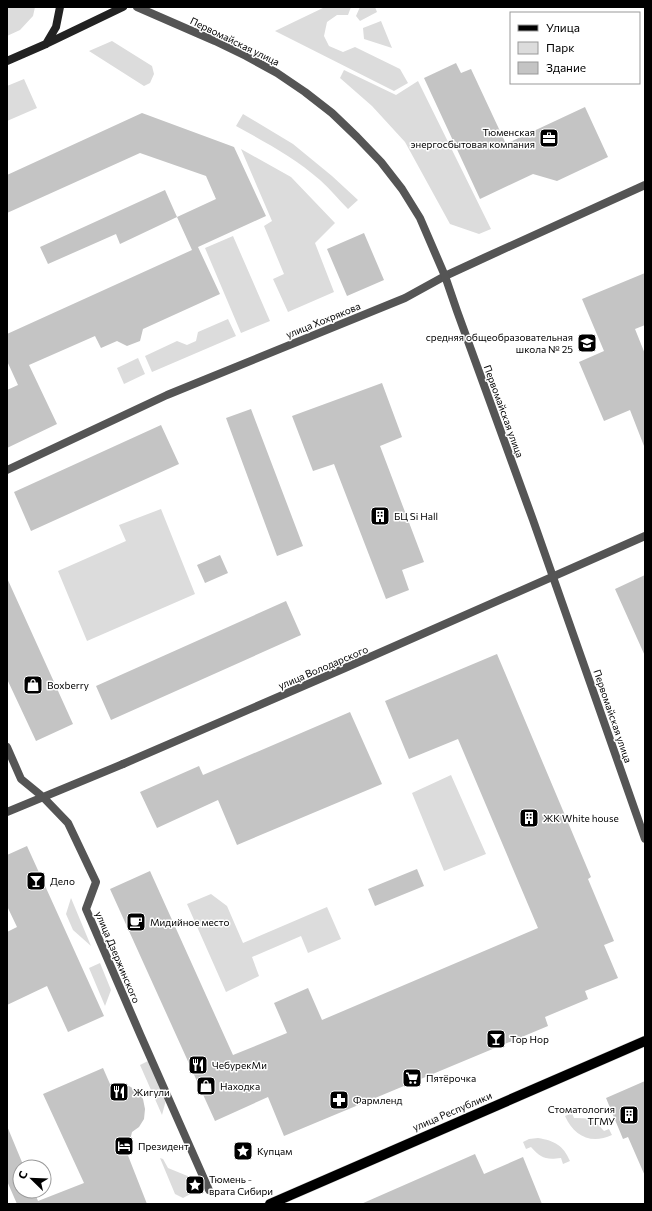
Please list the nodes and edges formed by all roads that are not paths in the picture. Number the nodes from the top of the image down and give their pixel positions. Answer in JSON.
{"nodes":[{"id":1,"x":60,"y":7,"type":"edge"},
{"id":2,"x":123,"y":7,"type":"edge"},
{"id":3,"x":138,"y":7,"type":"edge"},
{"id":4,"x":46,"y":44,"type":"junction"},
{"id":5,"x":7,"y":62,"type":"edge"},
{"id":6,"x":645,"y":185,"type":"edge"},
{"id":7,"x":445,"y":276,"type":"junction"},
{"id":8,"x":7,"y":470,"type":"edge"},
{"id":9,"x":645,"y":536,"type":"edge"},
{"id":10,"x":553,"y":577,"type":"junction"},
{"id":11,"x":7,"y":748,"type":"edge"},
{"id":12,"x":43,"y":797,"type":"junction"},
{"id":13,"x":7,"y":812,"type":"edge"},
{"id":14,"x":645,"y":839,"type":"edge"},
{"id":15,"x":645,"y":1041,"type":"edge"},
{"id":16,"x":209,"y":1190,"type":"dead end"},
{"id":17,"x":270,"y":1204,"type":"edge"}],
"edges":[{"from":1,"to":4,"type":"main road"},
{"from":2,"to":4,"type":"main road"},
{"from":3,"to":7,"type":"street","name":"Первомайская улица"},
{"from":4,"to":5,"type":"main road"},
{"from":6,"to":7,"type":"street","name":"улица Хохрякова"},
{"from":7,"to":8,"type":"street","name":"улица Хохрякова"},
{"from":7,"to":10,"type":"street","name":"Первомайская улица"},
{"from":9,"to":10,"type":"street","name":"улица Володарского"},
{"from":10,"to":12,"type":"street","name":"улица Володарского"},
{"from":10,"to":14,"type":"street","name":"Первомайская улица"},
{"from":11,"to":12,"type":"street","name":"улица Дзержинского"},
{"from":12,"to":13,"type":"street","name":"улица Володарского"},
{"from":12,"to":16,"type":"street","name":"улица Дзержинского"},
{"from":15,"to":17,"type":"main road","name":"улица Республики"}]}
